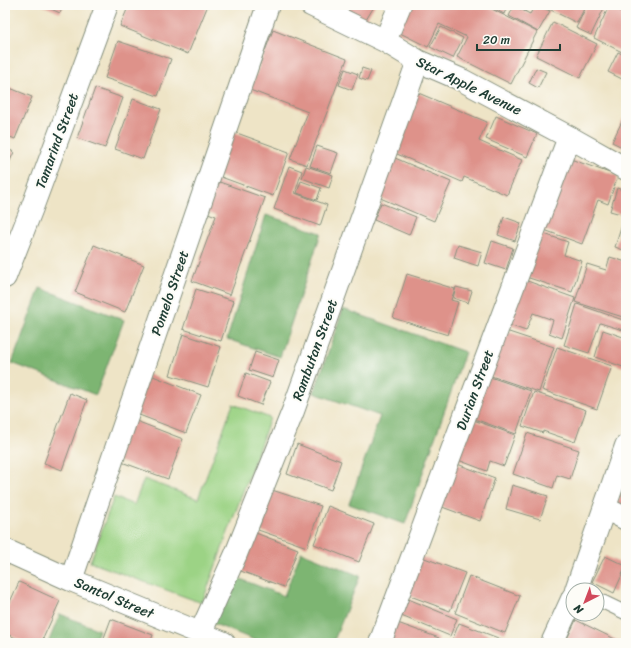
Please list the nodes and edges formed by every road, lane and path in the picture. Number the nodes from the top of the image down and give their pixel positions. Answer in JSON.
{"nodes":[{"id":1,"x":107,"y":5,"type":"edge"},
{"id":2,"x":268,"y":5,"type":"edge"},
{"id":3,"x":311,"y":5,"type":"edge"},
{"id":4,"x":400,"y":5,"type":"edge"},
{"id":5,"x":385,"y":41,"type":"junction"},
{"id":6,"x":418,"y":61,"type":"junction"},
{"id":7,"x":569,"y":137,"type":"junction"},
{"id":8,"x":626,"y":169,"type":"edge"},
{"id":9,"x":5,"y":277,"type":"edge"},
{"id":10,"x":626,"y":446,"type":"edge"},
{"id":11,"x":605,"y":508,"type":"junction"},
{"id":12,"x":626,"y":519,"type":"edge"},
{"id":13,"x":5,"y":550,"type":"edge"},
{"id":14,"x":71,"y":580,"type":"junction"},
{"id":15,"x":579,"y":582,"type":"edge"},
{"id":16,"x":605,"y":603,"type":"edge"},
{"id":17,"x":626,"y":613,"type":"edge"},
{"id":18,"x":565,"y":615,"type":"edge"},
{"id":19,"x":200,"y":634,"type":"junction"},
{"id":20,"x":224,"y":643,"type":"edge"},
{"id":21,"x":380,"y":643,"type":"edge"},
{"id":22,"x":552,"y":643,"type":"edge"}],
"edges":[{"from":1,"to":9,"type":"street","name":"Tamarind Street"},
{"from":2,"to":14,"type":"street","name":"Pomelo Street"},
{"from":3,"to":5,"type":"street","name":"Star Apple Avenue"},
{"from":4,"to":5,"type":"street"},
{"from":5,"to":6,"type":"street","name":"Star Apple Avenue"},
{"from":6,"to":7,"type":"street","name":"Star Apple Avenue"},
{"from":6,"to":19,"type":"street","name":"Rambutan Street"},
{"from":7,"to":8,"type":"street","name":"Star Apple Avenue"},
{"from":7,"to":21,"type":"street","name":"Durian Street"},
{"from":10,"to":11,"type":"street"},
{"from":11,"to":12,"type":"street"},
{"from":11,"to":15,"type":"street"},
{"from":13,"to":14,"type":"street","name":"Santol Street"},
{"from":14,"to":19,"type":"street","name":"Santol Street"},
{"from":16,"to":17,"type":"lane"},
{"from":18,"to":22,"type":"street"},
{"from":19,"to":20,"type":"street","name":"Santol Street"}]}
